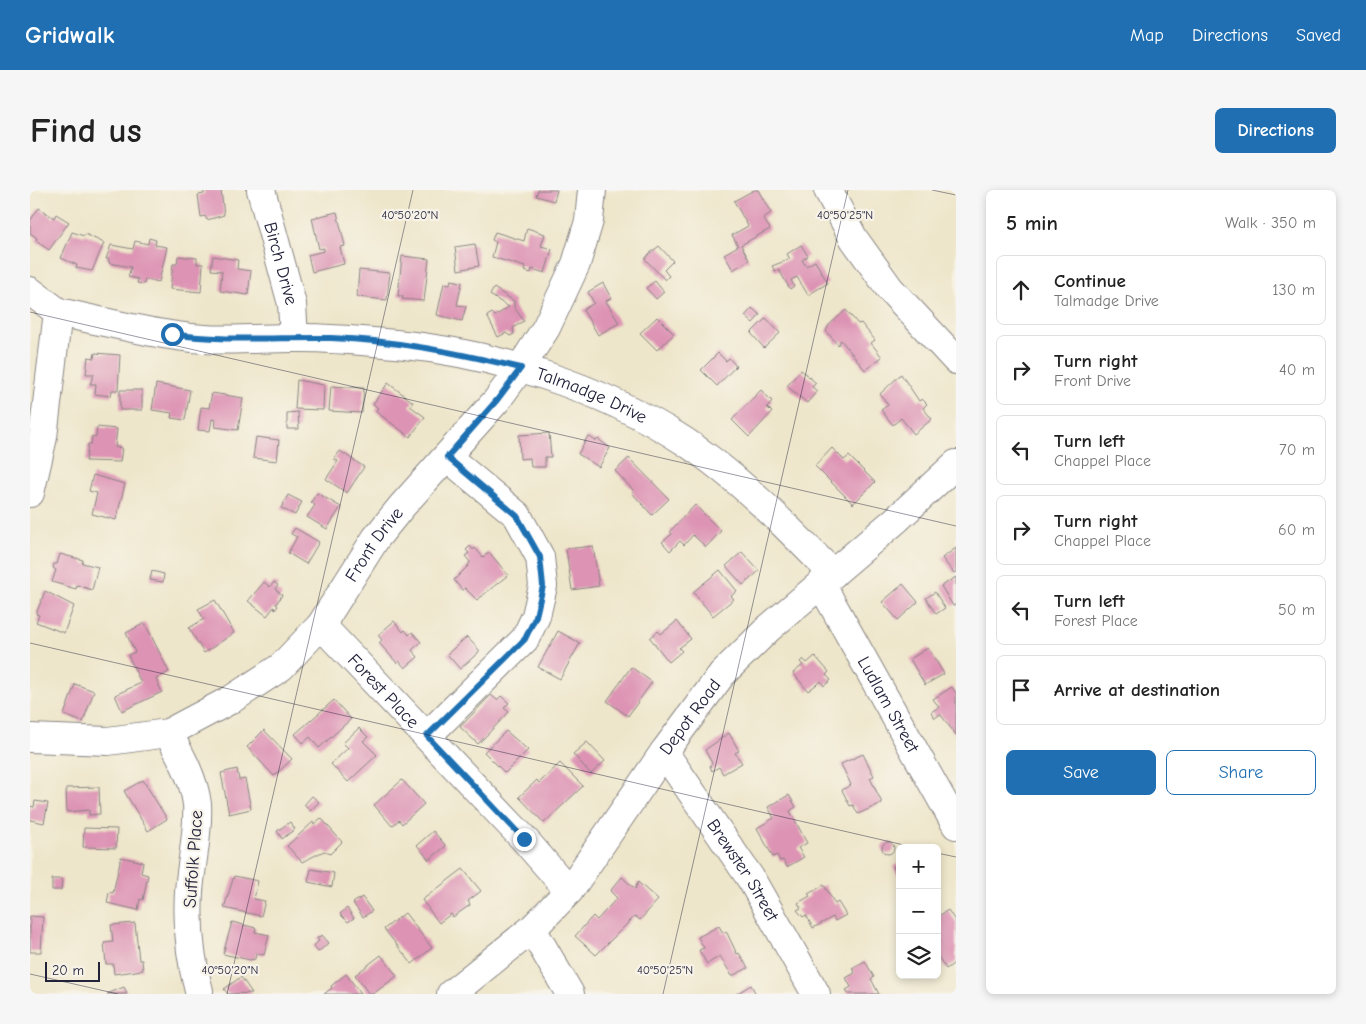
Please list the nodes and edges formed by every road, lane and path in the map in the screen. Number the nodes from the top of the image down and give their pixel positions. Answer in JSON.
{"nodes":[{"id":1,"x":261,"y":190,"type":"edge"},
{"id":2,"x":592,"y":190,"type":"edge"},
{"id":3,"x":828,"y":190,"type":"edge"},
{"id":4,"x":30,"y":291,"type":"edge"},
{"id":5,"x":58,"y":312,"type":"junction"},
{"id":6,"x":294,"y":338,"type":"junction"},
{"id":7,"x":956,"y":360,"type":"edge"},
{"id":8,"x":521,"y":368,"type":"junction"},
{"id":9,"x":447,"y":457,"type":"junction"},
{"id":10,"x":956,"y":464,"type":"edge"},
{"id":11,"x":30,"y":493,"type":"edge"},
{"id":12,"x":827,"y":579,"type":"junction"},
{"id":13,"x":321,"y":624,"type":"junction"},
{"id":14,"x":168,"y":733,"type":"junction"},
{"id":15,"x":427,"y":736,"type":"junction"},
{"id":16,"x":30,"y":738,"type":"edge"},
{"id":17,"x":664,"y":752,"type":"junction"},
{"id":18,"x":956,"y":825,"type":"edge"},
{"id":19,"x":569,"y":891,"type":"junction"},
{"id":20,"x":532,"y":929,"type":"junction"},
{"id":21,"x":199,"y":991,"type":"dead end"},
{"id":22,"x":451,"y":994,"type":"edge"},
{"id":23,"x":570,"y":994,"type":"edge"},
{"id":24,"x":816,"y":994,"type":"edge"}],
"edges":[{"from":1,"to":6,"type":"street","name":"Birch Drive"},
{"from":2,"to":8,"type":"street","name":"Front Drive"},
{"from":3,"to":7,"type":"street"},
{"from":4,"to":5,"type":"street"},
{"from":5,"to":6,"type":"street","name":"Talmadge Drive"},
{"from":5,"to":11,"type":"street"},
{"from":6,"to":8,"type":"street","name":"Talmadge Drive"},
{"from":8,"to":9,"type":"street","name":"Front Drive"},
{"from":8,"to":12,"type":"street","name":"Talmadge Drive"},
{"from":9,"to":13,"type":"street","name":"Front Drive"},
{"from":9,"to":15,"type":"street"},
{"from":10,"to":12,"type":"street","name":"Depot Road"},
{"from":12,"to":17,"type":"street","name":"Depot Road"},
{"from":12,"to":18,"type":"street","name":"Ludlam Street"},
{"from":13,"to":14,"type":"street","name":"Front Drive"},
{"from":13,"to":15,"type":"street","name":"Forest Place"},
{"from":14,"to":16,"type":"street","name":"Front Drive"},
{"from":14,"to":21,"type":"street","name":"Suffolk Place"},
{"from":15,"to":19,"type":"street","name":"Forest Place"},
{"from":17,"to":19,"type":"street","name":"Depot Road"},
{"from":17,"to":24,"type":"street","name":"Brewster Street"},
{"from":19,"to":20,"type":"street","name":"Depot Road"},
{"from":20,"to":22,"type":"street","name":"Depot Road"},
{"from":20,"to":23,"type":"street"}]}
